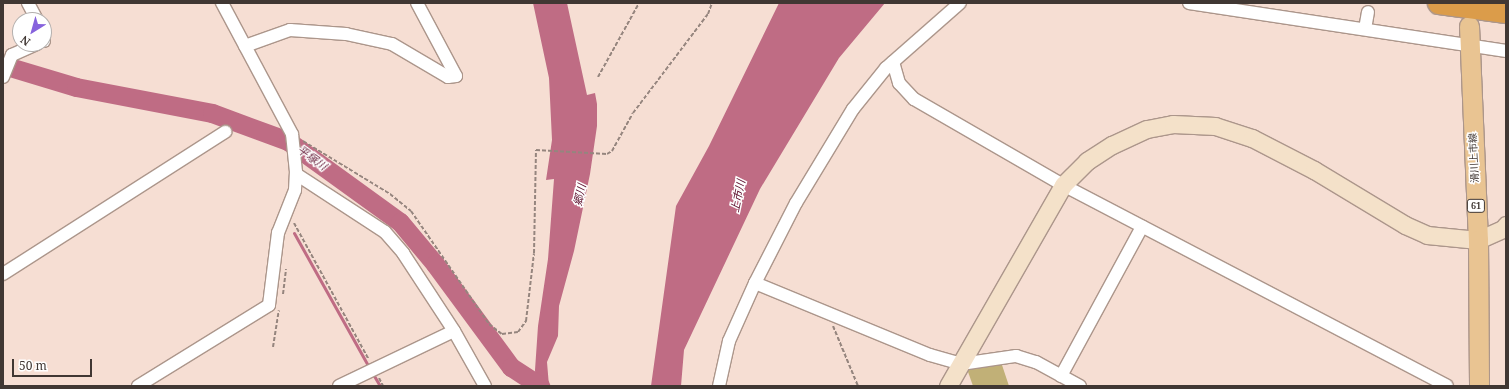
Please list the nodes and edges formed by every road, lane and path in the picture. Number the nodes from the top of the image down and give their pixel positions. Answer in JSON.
{"nodes":[{"id":1,"x":28,"y":3,"type":"edge"},
{"id":2,"x":222,"y":3,"type":"edge"},
{"id":3,"x":417,"y":3,"type":"edge"},
{"id":4,"x":639,"y":3,"type":"edge"},
{"id":5,"x":712,"y":3,"type":"edge"},
{"id":6,"x":960,"y":3,"type":"edge"},
{"id":7,"x":1189,"y":3,"type":"edge"},
{"id":8,"x":1439,"y":3,"type":"edge"},
{"id":9,"x":1243,"y":7,"type":"edge"},
{"id":10,"x":33,"y":12,"type":"edge"},
{"id":11,"x":1368,"y":12,"type":"dead end"},
{"id":12,"x":1506,"y":12,"type":"edge"},
{"id":13,"x":1469,"y":26,"type":"dead end"},
{"id":14,"x":1365,"y":29,"type":"junction"},
{"id":15,"x":245,"y":46,"type":"junction"},
{"id":16,"x":1469,"y":47,"type":"junction"},
{"id":17,"x":1506,"y":51,"type":"edge"},
{"id":18,"x":19,"y":52,"type":"edge"},
{"id":19,"x":893,"y":62,"type":"junction"},
{"id":20,"x":3,"y":77,"type":"edge"},
{"id":21,"x":598,"y":78,"type":"dead end"},
{"id":22,"x":225,"y":132,"type":"dead end"},
{"id":23,"x":292,"y":134,"type":"junction"},
{"id":24,"x":296,"y":171,"type":"junction"},
{"id":25,"x":1063,"y":185,"type":"junction"},
{"id":26,"x":296,"y":215,"type":"dead end"},
{"id":27,"x":294,"y":222,"type":"junction"},
{"id":28,"x":1506,"y":225,"type":"edge"},
{"id":29,"x":1142,"y":227,"type":"junction"},
{"id":30,"x":292,"y":228,"type":"dead end"},
{"id":31,"x":1478,"y":240,"type":"junction"},
{"id":32,"x":286,"y":265,"type":"dead end"},
{"id":33,"x":3,"y":274,"type":"edge"},
{"id":34,"x":755,"y":282,"type":"junction"},
{"id":35,"x":282,"y":296,"type":"dead end"},
{"id":36,"x":281,"y":303,"type":"dead end"},
{"id":37,"x":826,"y":311,"type":"junction"},
{"id":38,"x":454,"y":331,"type":"junction"},
{"id":39,"x":273,"y":347,"type":"dead end"},
{"id":40,"x":961,"y":364,"type":"junction"},
{"id":41,"x":374,"y":370,"type":"junction"},
{"id":42,"x":1061,"y":376,"type":"junction"},
{"id":43,"x":138,"y":386,"type":"edge"},
{"id":44,"x":339,"y":386,"type":"edge"},
{"id":45,"x":383,"y":386,"type":"edge"},
{"id":46,"x":486,"y":386,"type":"edge"},
{"id":47,"x":719,"y":386,"type":"edge"},
{"id":48,"x":858,"y":386,"type":"edge"},
{"id":49,"x":948,"y":386,"type":"edge"},
{"id":50,"x":1080,"y":386,"type":"edge"},
{"id":51,"x":1447,"y":386,"type":"edge"},
{"id":52,"x":1479,"y":386,"type":"edge"}],
"edges":[{"from":1,"to":10,"type":"street"},
{"from":2,"to":15,"type":"street"},
{"from":3,"to":15,"type":"street"},
{"from":4,"to":21,"type":"path"},
{"from":5,"to":23,"type":"path"},
{"from":6,"to":19,"type":"street"},
{"from":7,"to":9,"type":"street"},
{"from":8,"to":12,"type":"highway"},
{"from":9,"to":14,"type":"street"},
{"from":11,"to":14,"type":"street"},
{"from":13,"to":16,"type":"main road","name":"滑川上市線","number":"61"},
{"from":14,"to":16,"type":"street"},
{"from":15,"to":23,"type":"street"},
{"from":16,"to":17,"type":"street"},
{"from":16,"to":31,"type":"main road","name":"滑川上市線","number":"61"},
{"from":18,"to":20,"type":"street"},
{"from":19,"to":25,"type":"street"},
{"from":19,"to":34,"type":"street"},
{"from":22,"to":33,"type":"street"},
{"from":23,"to":24,"type":"street"},
{"from":24,"to":38,"type":"street"},
{"from":24,"to":43,"type":"street"},
{"from":25,"to":29,"type":"street"},
{"from":25,"to":31,"type":"street"},
{"from":25,"to":40,"type":"street"},
{"from":26,"to":27,"type":"path"},
{"from":27,"to":30,"type":"path"},
{"from":27,"to":41,"type":"path"},
{"from":28,"to":31,"type":"street"},
{"from":29,"to":42,"type":"street"},
{"from":29,"to":51,"type":"street"},
{"from":31,"to":52,"type":"main road","name":"滑川上市線","number":"61"},
{"from":32,"to":35,"type":"path"},
{"from":34,"to":37,"type":"street"},
{"from":34,"to":47,"type":"street"},
{"from":36,"to":39,"type":"path"},
{"from":37,"to":40,"type":"street"},
{"from":37,"to":48,"type":"path"},
{"from":38,"to":41,"type":"street"},
{"from":38,"to":46,"type":"street"},
{"from":40,"to":42,"type":"street"},
{"from":40,"to":49,"type":"street"},
{"from":41,"to":44,"type":"street"},
{"from":41,"to":45,"type":"path"},
{"from":42,"to":50,"type":"street"}]}
